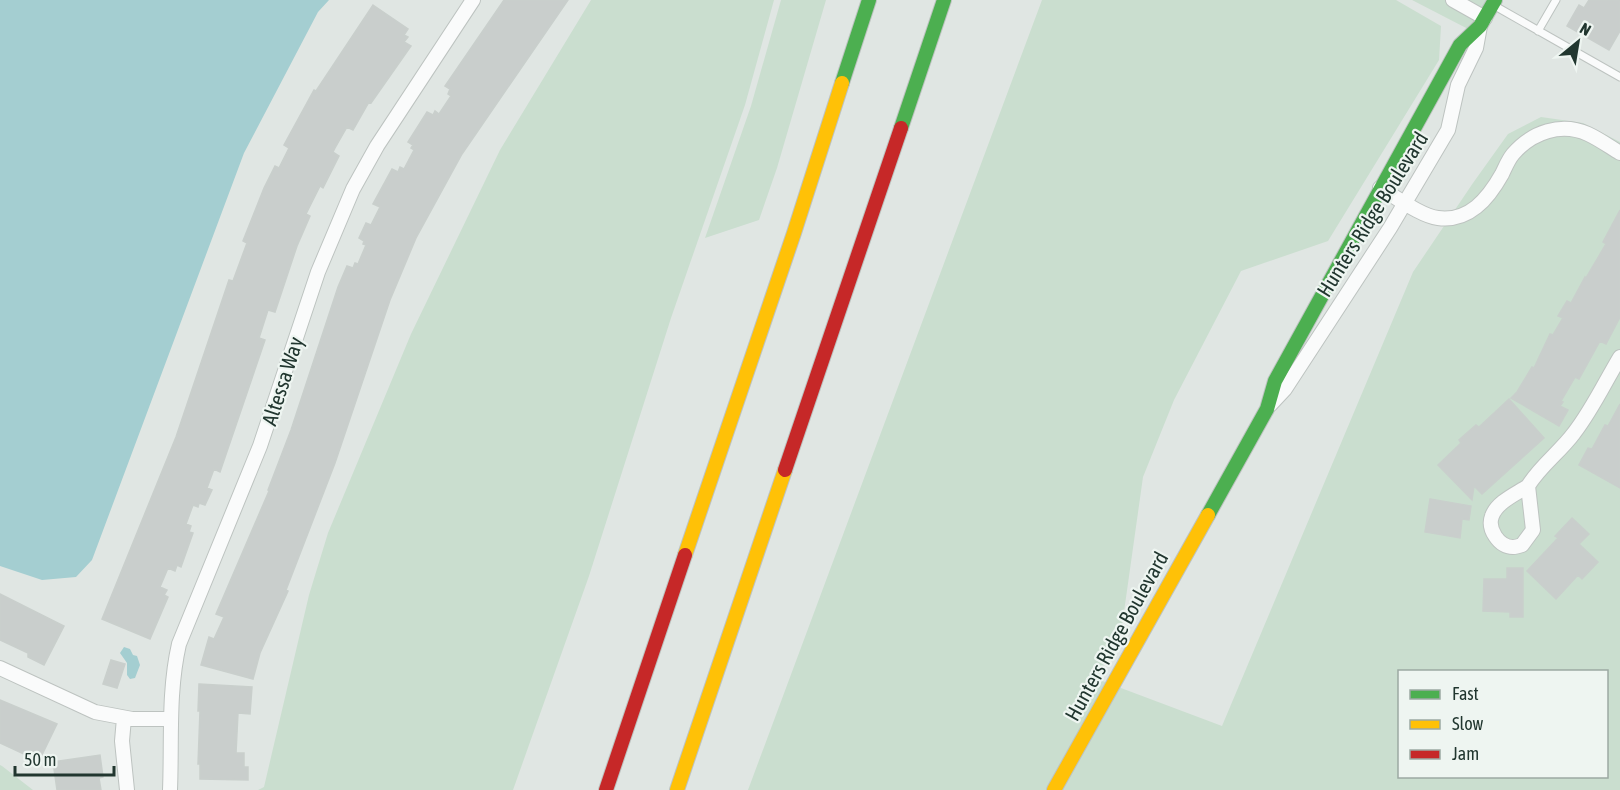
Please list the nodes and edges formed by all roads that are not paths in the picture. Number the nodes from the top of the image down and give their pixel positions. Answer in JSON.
{"nodes":[{"id":1,"x":473,"y":0,"type":"edge"},
{"id":2,"x":868,"y":0,"type":"edge"},
{"id":3,"x":944,"y":0,"type":"edge"},
{"id":4,"x":1453,"y":0,"type":"edge"},
{"id":5,"x":1556,"y":0,"type":"edge"},
{"id":6,"x":1494,"y":2,"type":"edge"},
{"id":7,"x":1482,"y":22,"type":"junction"},
{"id":8,"x":1538,"y":31,"type":"junction"},
{"id":9,"x":948,"y":32,"type":"dead end"},
{"id":10,"x":1620,"y":77,"type":"edge"},
{"id":11,"x":898,"y":134,"type":"junction"},
{"id":12,"x":1620,"y":153,"type":"edge"},
{"id":13,"x":1380,"y":188,"type":"junction"},
{"id":14,"x":1405,"y":202,"type":"junction"},
{"id":15,"x":1620,"y":357,"type":"edge"},
{"id":16,"x":1267,"y":409,"type":"junction"},
{"id":17,"x":1528,"y":486,"type":"dead end"},
{"id":18,"x":0,"y":668,"type":"edge"},
{"id":19,"x":124,"y":718,"type":"junction"},
{"id":20,"x":171,"y":719,"type":"junction"},
{"id":21,"x":127,"y":790,"type":"edge"},
{"id":22,"x":170,"y":790,"type":"edge"},
{"id":23,"x":606,"y":790,"type":"edge"},
{"id":24,"x":677,"y":790,"type":"edge"},
{"id":25,"x":1054,"y":790,"type":"edge"}],
"edges":[{"from":1,"to":20,"type":"street","name":"Altessa Way"},
{"from":2,"to":23,"type":"main road"},
{"from":3,"to":11,"type":"main road"},
{"from":4,"to":7,"type":"street"},
{"from":5,"to":8,"type":"lane"},
{"from":6,"to":7,"type":"main road","name":"Hunters Ridge Boulevard"},
{"from":6,"to":8,"type":"lane"},
{"from":7,"to":13,"type":"main road","name":"Hunters Ridge Boulevard"},
{"from":7,"to":14,"type":"street","name":"Hunters Ridge Boulevard"},
{"from":8,"to":10,"type":"lane"},
{"from":9,"to":11,"type":"main road"},
{"from":11,"to":24,"type":"main road"},
{"from":12,"to":14,"type":"street"},
{"from":13,"to":14,"type":"street"},
{"from":13,"to":16,"type":"main road","name":"Hunters Ridge Boulevard"},
{"from":14,"to":16,"type":"street","name":"Hunters Ridge Boulevard"},
{"from":15,"to":17,"type":"street"},
{"from":16,"to":25,"type":"main road","name":"Hunters Ridge Boulevard"},
{"from":18,"to":19,"type":"street"},
{"from":19,"to":20,"type":"street"},
{"from":19,"to":21,"type":"street"},
{"from":20,"to":22,"type":"street","name":"Altessa Way"}]}
